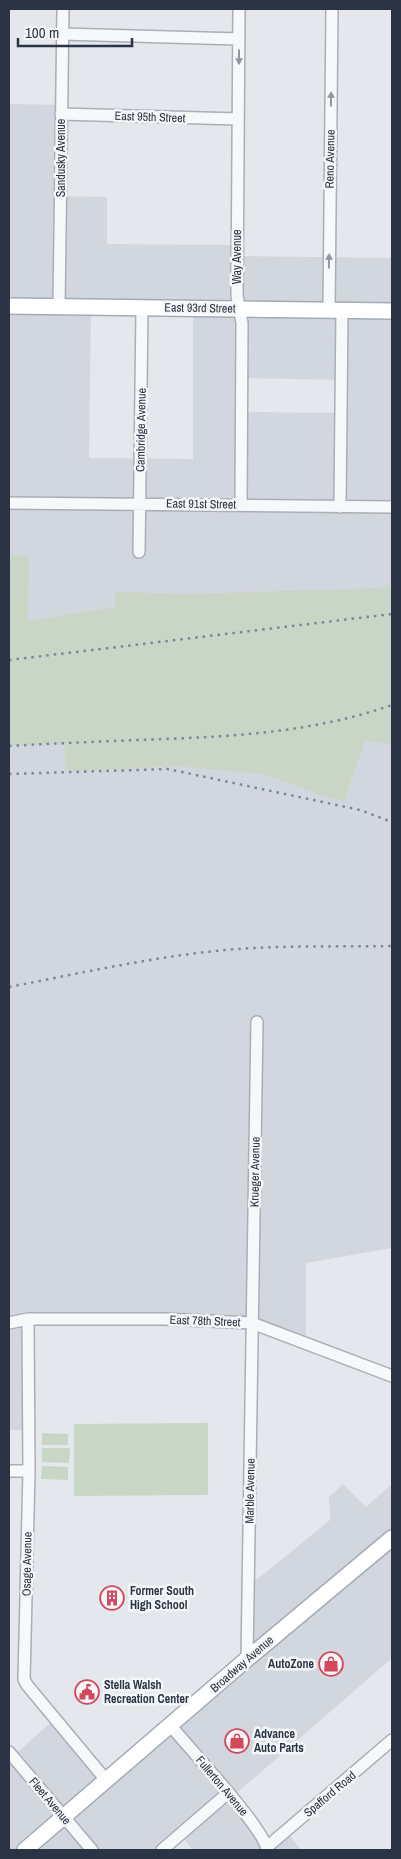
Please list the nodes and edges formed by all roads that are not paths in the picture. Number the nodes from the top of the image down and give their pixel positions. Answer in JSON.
{"nodes":[{"id":1,"x":63,"y":9,"type":"edge"},
{"id":2,"x":239,"y":9,"type":"edge"},
{"id":3,"x":332,"y":9,"type":"edge"},
{"id":4,"x":62,"y":34,"type":"junction"},
{"id":5,"x":239,"y":39,"type":"junction"},
{"id":6,"x":61,"y":114,"type":"junction"},
{"id":7,"x":238,"y":119,"type":"junction"},
{"id":8,"x":9,"y":306,"type":"edge"},
{"id":9,"x":59,"y":306,"type":"junction"},
{"id":10,"x":142,"y":308,"type":"junction"},
{"id":11,"x":240,"y":309,"type":"junction"},
{"id":12,"x":336,"y":310,"type":"junction"},
{"id":13,"x":392,"y":311,"type":"edge"},
{"id":14,"x":9,"y":502,"type":"edge"},
{"id":15,"x":140,"y":503,"type":"junction"},
{"id":16,"x":241,"y":505,"type":"junction"},
{"id":17,"x":340,"y":507,"type":"junction"},
{"id":18,"x":392,"y":507,"type":"edge"},
{"id":19,"x":139,"y":552,"type":"dead end"},
{"id":20,"x":257,"y":1022,"type":"dead end"},
{"id":21,"x":28,"y":1319,"type":"junction"},
{"id":22,"x":9,"y":1323,"type":"edge"},
{"id":23,"x":252,"y":1323,"type":"junction"},
{"id":24,"x":392,"y":1376,"type":"edge"},
{"id":25,"x":9,"y":1471,"type":"edge"},
{"id":26,"x":29,"y":1471,"type":"junction"},
{"id":27,"x":392,"y":1538,"type":"edge"},
{"id":28,"x":247,"y":1659,"type":"junction"},
{"id":29,"x":171,"y":1726,"type":"junction"},
{"id":30,"x":392,"y":1740,"type":"edge"},
{"id":31,"x":9,"y":1752,"type":"edge"},
{"id":32,"x":106,"y":1780,"type":"junction"},
{"id":33,"x":228,"y":1794,"type":"junction"},
{"id":34,"x":64,"y":1817,"type":"junction"},
{"id":35,"x":267,"y":1849,"type":"edge"},
{"id":36,"x":25,"y":1850,"type":"edge"},
{"id":37,"x":92,"y":1850,"type":"edge"},
{"id":38,"x":162,"y":1850,"type":"edge"}],
"edges":[{"from":1,"to":4,"type":"street","name":"Sandusky Avenue"},
{"from":2,"to":5,"type":"street","name":"Way Avenue"},
{"from":12,"to":3,"type":"street","name":"Reno Avenue","one_way":true},
{"from":4,"to":5,"type":"street"},
{"from":4,"to":6,"type":"street","name":"Sandusky Avenue"},
{"from":5,"to":7,"type":"street","name":"Way Avenue","one_way":true},
{"from":6,"to":7,"type":"street","name":"East 95th Street"},
{"from":6,"to":9,"type":"street","name":"Sandusky Avenue"},
{"from":7,"to":11,"type":"street","name":"Way Avenue"},
{"from":8,"to":9,"type":"main road","name":"East 93rd Street"},
{"from":9,"to":10,"type":"main road","name":"East 93rd Street"},
{"from":10,"to":11,"type":"main road","name":"East 93rd Street"},
{"from":10,"to":15,"type":"street","name":"Cambridge Avenue"},
{"from":11,"to":12,"type":"main road","name":"East 93rd Street"},
{"from":11,"to":16,"type":"street","name":"Way Avenue"},
{"from":12,"to":13,"type":"main road","name":"East 93rd Street"},
{"from":12,"to":17,"type":"street","name":"Reno Avenue"},
{"from":14,"to":15,"type":"street","name":"East 91st Street"},
{"from":15,"to":16,"type":"street","name":"East 91st Street"},
{"from":15,"to":19,"type":"street","name":"Cambridge Avenue"},
{"from":16,"to":17,"type":"street","name":"East 91st Street"},
{"from":17,"to":18,"type":"street","name":"East 91st Street"},
{"from":20,"to":23,"type":"street","name":"Krueger Avenue"},
{"from":21,"to":22,"type":"street","name":"East 78th Street"},
{"from":21,"to":23,"type":"street","name":"East 78th Street"},
{"from":21,"to":26,"type":"street","name":"Osage Avenue"},
{"from":23,"to":24,"type":"street","name":"East 78th Street"},
{"from":23,"to":28,"type":"street","name":"Marble Avenue"},
{"from":25,"to":26,"type":"street"},
{"from":26,"to":32,"type":"street","name":"Osage Avenue"},
{"from":27,"to":28,"type":"main road","name":"Broadway Avenue"},
{"from":28,"to":29,"type":"main road","name":"Broadway Avenue"},
{"from":29,"to":32,"type":"main road","name":"Broadway Avenue"},
{"from":29,"to":33,"type":"street","name":"Fullerton Avenue"},
{"from":30,"to":35,"type":"street","name":"Spafford Road"},
{"from":31,"to":34,"type":"street","name":"Fleet Avenue"},
{"from":32,"to":34,"type":"main road","name":"Broadway Avenue"},
{"from":33,"to":35,"type":"street","name":"Fullerton Avenue"},
{"from":33,"to":38,"type":"street"},
{"from":34,"to":36,"type":"main road","name":"Broadway Avenue"},
{"from":34,"to":37,"type":"street","name":"Fleet Avenue"}]}
